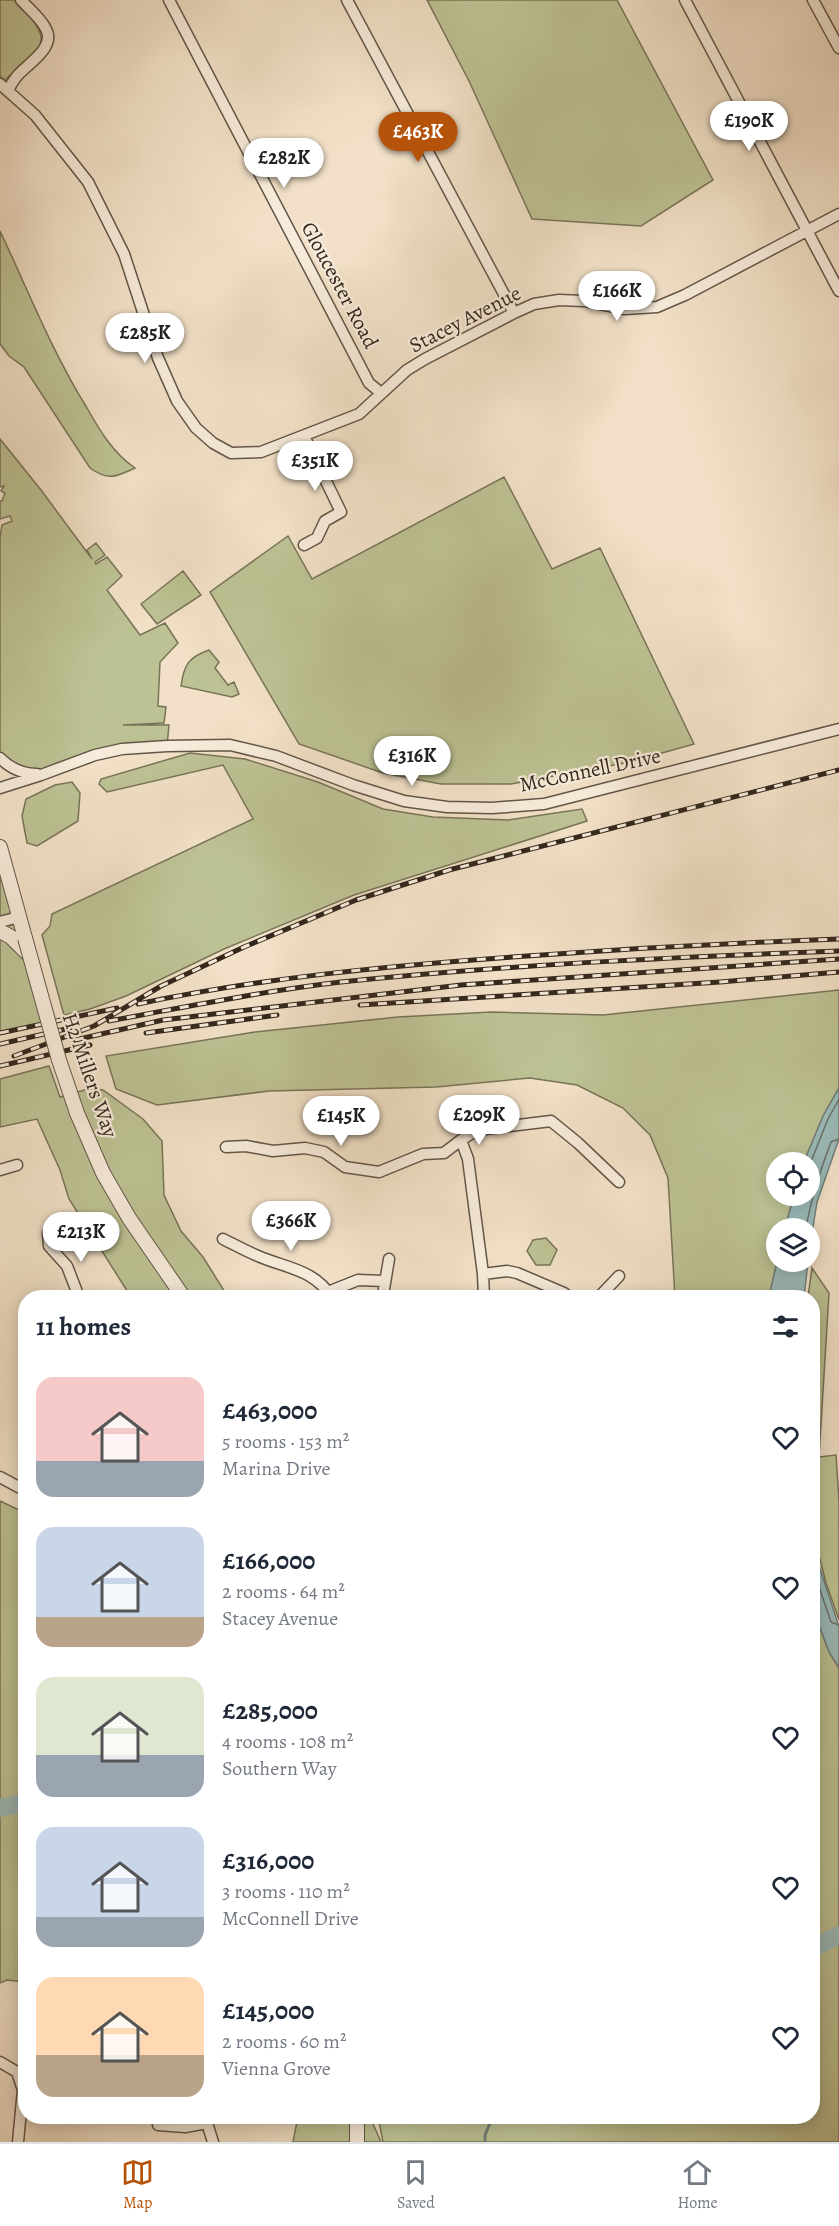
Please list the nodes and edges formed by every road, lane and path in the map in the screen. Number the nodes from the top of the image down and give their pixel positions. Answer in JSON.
{"nodes":[{"id":1,"x":21,"y":0,"type":"edge"},
{"id":2,"x":169,"y":0,"type":"edge"},
{"id":3,"x":347,"y":0,"type":"edge"},
{"id":4,"x":685,"y":0,"type":"edge"},
{"id":5,"x":813,"y":0,"type":"edge"},
{"id":6,"x":839,"y":48,"type":"edge"},
{"id":7,"x":4,"y":87,"type":"edge"},
{"id":8,"x":839,"y":214,"type":"edge"},
{"id":9,"x":807,"y":231,"type":"junction"},
{"id":10,"x":839,"y":291,"type":"edge"},
{"id":11,"x":514,"y":313,"type":"junction"},
{"id":12,"x":381,"y":393,"type":"junction"},
{"id":13,"x":304,"y":436,"type":"junction"},
{"id":14,"x":304,"y":546,"type":"dead end"},
{"id":15,"x":839,"y":729,"type":"edge"},
{"id":16,"x":0,"y":758,"type":"edge"},
{"id":17,"x":45,"y":774,"type":"junction"},
{"id":18,"x":0,"y":788,"type":"edge"},
{"id":19,"x":0,"y":847,"type":"edge"},
{"id":20,"x":19,"y":917,"type":"junction"},
{"id":21,"x":0,"y":922,"type":"edge"},
{"id":22,"x":0,"y":931,"type":"edge"},
{"id":23,"x":30,"y":956,"type":"junction"},
{"id":24,"x":461,"y":1140,"type":"junction"},
{"id":25,"x":226,"y":1146,"type":"dead end"},
{"id":26,"x":17,"y":1166,"type":"dead end"},
{"id":27,"x":0,"y":1170,"type":"edge"},
{"id":28,"x":619,"y":1182,"type":"dead end"},
{"id":29,"x":48,"y":1232,"type":"dead end"},
{"id":30,"x":223,"y":1239,"type":"dead end"},
{"id":31,"x":389,"y":1259,"type":"dead end"},
{"id":32,"x":483,"y":1274,"type":"junction"},
{"id":33,"x":619,"y":1276,"type":"dead end"},
{"id":34,"x":384,"y":1281,"type":"junction"},
{"id":35,"x":76,"y":1290,"type":"edge"},
{"id":36,"x":179,"y":1290,"type":"edge"},
{"id":37,"x":325,"y":1290,"type":"edge"},
{"id":38,"x":339,"y":1290,"type":"edge"},
{"id":39,"x":383,"y":1290,"type":"edge"},
{"id":40,"x":483,"y":1290,"type":"edge"},
{"id":41,"x":557,"y":1290,"type":"edge"},
{"id":42,"x":606,"y":1290,"type":"edge"},
{"id":43,"x":0,"y":1478,"type":"edge"},
{"id":44,"x":18,"y":1487,"type":"edge"},
{"id":45,"x":0,"y":2062,"type":"edge"},
{"id":46,"x":18,"y":2068,"type":"edge"},
{"id":47,"x":22,"y":2124,"type":"edge"},
{"id":48,"x":194,"y":2124,"type":"edge"},
{"id":49,"x":208,"y":2124,"type":"edge"},
{"id":50,"x":357,"y":2124,"type":"edge"},
{"id":51,"x":158,"y":2125,"type":"dead end"},
{"id":52,"x":18,"y":2142,"type":"edge"},
{"id":53,"x":213,"y":2142,"type":"edge"},
{"id":54,"x":357,"y":2142,"type":"edge"}],
"edges":[{"from":1,"to":7,"type":"street"},
{"from":2,"to":12,"type":"street","name":"Gloucester Road"},
{"from":3,"to":11,"type":"street"},
{"from":4,"to":9,"type":"street"},
{"from":5,"to":6,"type":"street"},
{"from":7,"to":13,"type":"street","name":"Stacey Avenue"},
{"from":8,"to":9,"type":"street","name":"Stacey Avenue"},
{"from":9,"to":10,"type":"street"},
{"from":9,"to":11,"type":"street","name":"Stacey Avenue"},
{"from":11,"to":12,"type":"street","name":"Stacey Avenue"},
{"from":12,"to":13,"type":"street","name":"Stacey Avenue"},
{"from":13,"to":14,"type":"street"},
{"from":15,"to":17,"type":"street","name":"McConnell Drive"},
{"from":16,"to":17,"type":"street"},
{"from":17,"to":18,"type":"street","name":"McConnell Drive"},
{"from":19,"to":20,"type":"street","name":"H2 Millers Way"},
{"from":20,"to":21,"type":"street"},
{"from":20,"to":23,"type":"street","name":"H2 Millers Way","bridge":true},
{"from":22,"to":23,"type":"street"},
{"from":23,"to":36,"type":"street","name":"H2 Millers Way","bridge":true},
{"from":24,"to":25,"type":"street"},
{"from":24,"to":28,"type":"street"},
{"from":24,"to":32,"type":"street"},
{"from":26,"to":27,"type":"street"},
{"from":29,"to":35,"type":"street"},
{"from":30,"to":37,"type":"street"},
{"from":31,"to":34,"type":"street"},
{"from":32,"to":40,"type":"street"},
{"from":32,"to":41,"type":"street"},
{"from":33,"to":42,"type":"street"},
{"from":34,"to":38,"type":"street"},
{"from":34,"to":39,"type":"street"},
{"from":43,"to":44,"type":"street"},
{"from":45,"to":46,"type":"street"},
{"from":47,"to":52,"type":"street"},
{"from":48,"to":51,"type":"street"},
{"from":49,"to":53,"type":"street"},
{"from":50,"to":54,"type":"street"}]}
